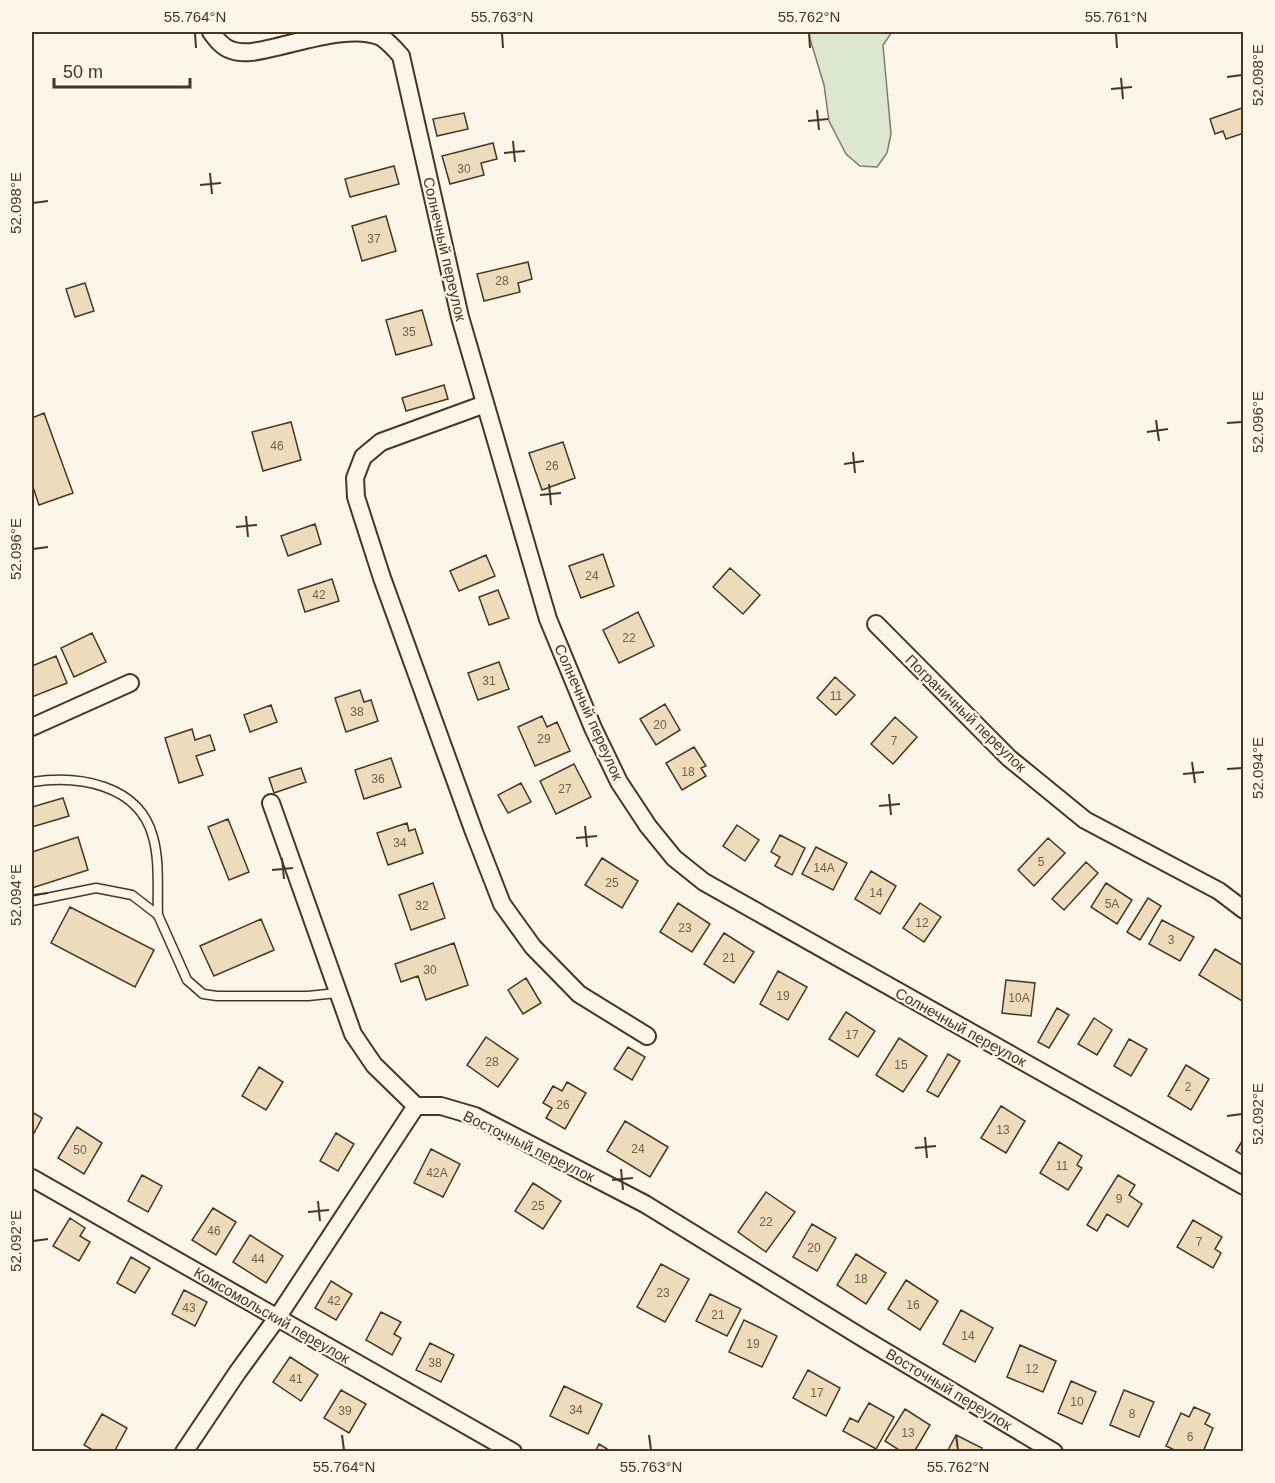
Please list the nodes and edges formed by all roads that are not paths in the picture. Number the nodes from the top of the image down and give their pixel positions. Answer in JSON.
{"nodes":[{"id":1,"x":211,"y":32,"type":"edge"},
{"id":2,"x":485,"y":404,"type":"junction"},
{"id":3,"x":876,"y":624,"type":"dead end"},
{"id":4,"x":130,"y":683,"type":"dead end"},
{"id":5,"x":32,"y":727,"type":"edge"},
{"id":6,"x":32,"y":782,"type":"edge"},
{"id":7,"x":271,"y":803,"type":"dead end"},
{"id":8,"x":32,"y":901,"type":"edge"},
{"id":9,"x":1244,"y":910,"type":"edge"},
{"id":10,"x":158,"y":915,"type":"junction"},
{"id":11,"x":337,"y":993,"type":"junction"},
{"id":12,"x":646,"y":1036,"type":"dead end"},
{"id":13,"x":416,"y":1106,"type":"junction"},
{"id":14,"x":32,"y":1178,"type":"edge"},
{"id":15,"x":1244,"y":1186,"type":"edge"},
{"id":16,"x":277,"y":1318,"type":"junction"},
{"id":17,"x":184,"y":1452,"type":"edge"},
{"id":18,"x":513,"y":1452,"type":"edge"},
{"id":19,"x":1054,"y":1452,"type":"edge"}],
"edges":[{"from":1,"to":2,"type":"street","name":"Солнечный переулок"},
{"from":2,"to":12,"type":"street"},
{"from":2,"to":15,"type":"street","name":"Солнечный переулок"},
{"from":3,"to":9,"type":"street","name":"Пограничный переулок"},
{"from":4,"to":5,"type":"street"},
{"from":6,"to":10,"type":"lane"},
{"from":7,"to":11,"type":"street"},
{"from":8,"to":10,"type":"lane"},
{"from":10,"to":11,"type":"lane"},
{"from":11,"to":13,"type":"street"},
{"from":13,"to":16,"type":"street"},
{"from":13,"to":19,"type":"street","name":"Восточный переулок"},
{"from":14,"to":16,"type":"street","name":"Комсомольский переулок"},
{"from":16,"to":17,"type":"street"},
{"from":16,"to":18,"type":"street","name":"Комсомольский переулок"}]}
